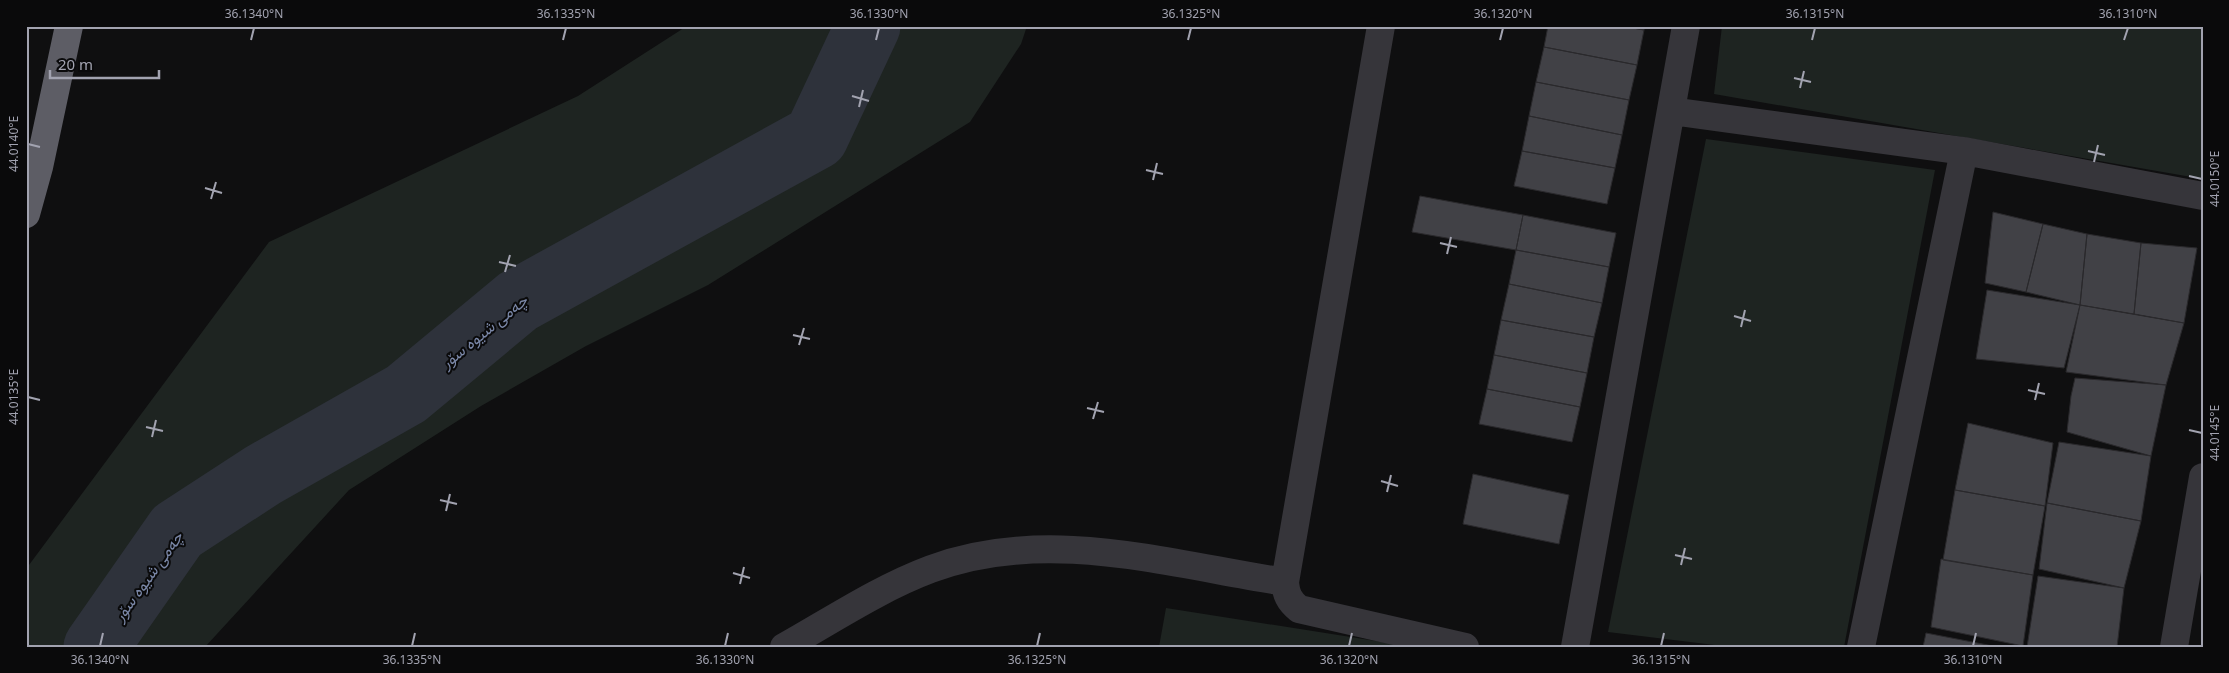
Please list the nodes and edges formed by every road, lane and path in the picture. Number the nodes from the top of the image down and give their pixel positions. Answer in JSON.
{"nodes":[{"id":1,"x":69,"y":26,"type":"edge"},
{"id":2,"x":1381,"y":26,"type":"edge"},
{"id":3,"x":1686,"y":26,"type":"edge"},
{"id":4,"x":1671,"y":111,"type":"junction"},
{"id":5,"x":1964,"y":151,"type":"junction"},
{"id":6,"x":2203,"y":196,"type":"edge"},
{"id":7,"x":26,"y":214,"type":"edge"},
{"id":8,"x":2203,"y":477,"type":"edge"},
{"id":9,"x":1285,"y":582,"type":"junction"},
{"id":10,"x":784,"y":647,"type":"edge"},
{"id":11,"x":1465,"y":647,"type":"edge"},
{"id":12,"x":1575,"y":647,"type":"edge"},
{"id":13,"x":1861,"y":647,"type":"edge"},
{"id":14,"x":2174,"y":647,"type":"edge"}],
"edges":[{"from":1,"to":7,"type":"highway"},
{"from":2,"to":9,"type":"street"},
{"from":3,"to":4,"type":"street"},
{"from":4,"to":5,"type":"street"},
{"from":4,"to":12,"type":"street"},
{"from":5,"to":6,"type":"street"},
{"from":5,"to":13,"type":"street"},
{"from":8,"to":14,"type":"street"},
{"from":9,"to":10,"type":"street"},
{"from":9,"to":11,"type":"street"}]}
